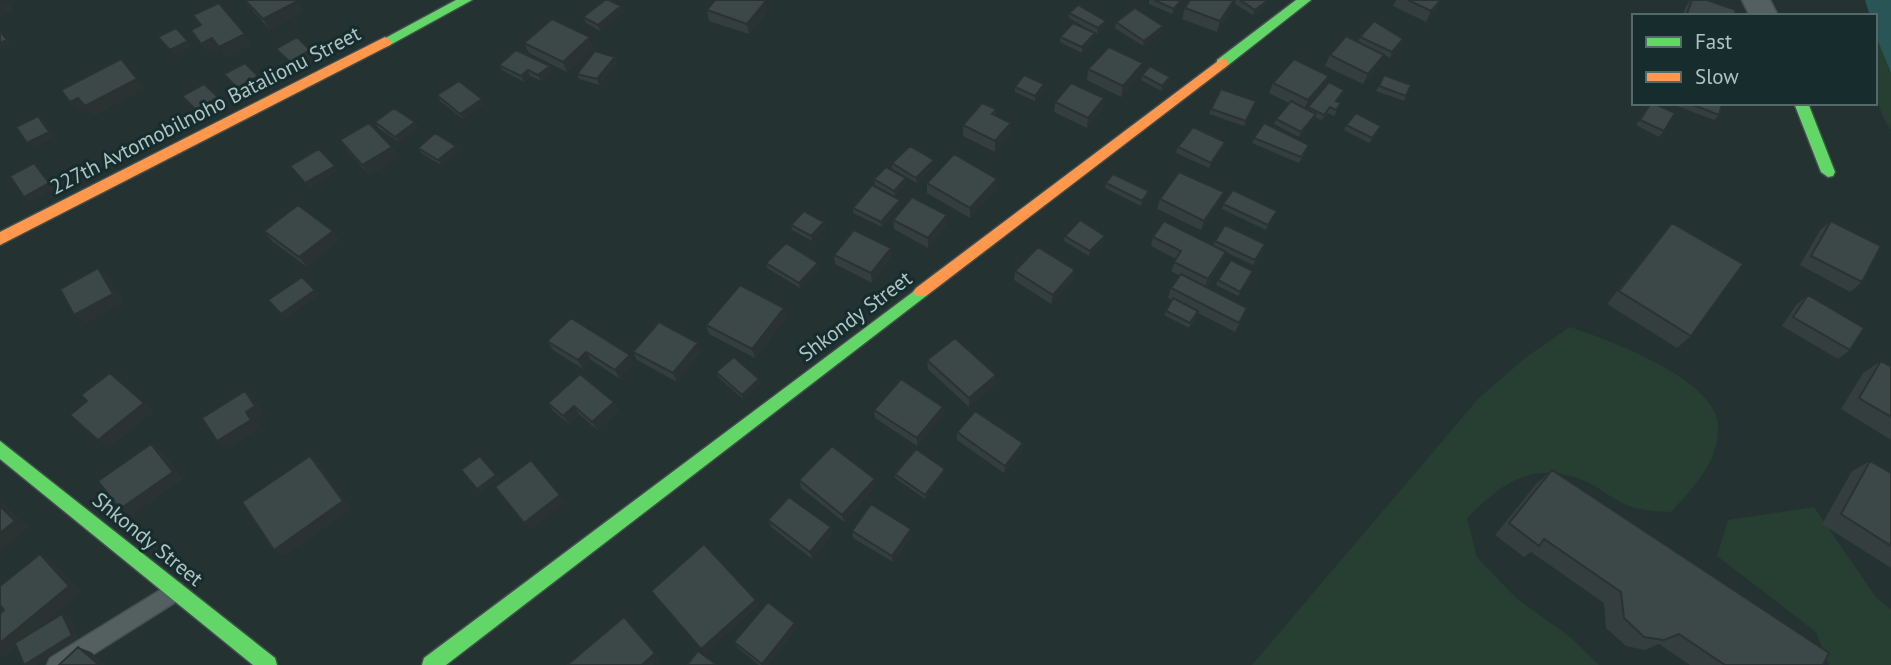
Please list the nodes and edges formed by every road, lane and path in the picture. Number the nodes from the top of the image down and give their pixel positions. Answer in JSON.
{"nodes":[{"id":1,"x":467,"y":0,"type":"edge"},
{"id":2,"x":1305,"y":0,"type":"edge"},
{"id":3,"x":1802,"y":105,"type":"edge"},
{"id":4,"x":1828,"y":172,"type":"dead end"},
{"id":5,"x":0,"y":239,"type":"edge"},
{"id":6,"x":0,"y":449,"type":"edge"},
{"id":7,"x":178,"y":589,"type":"junction"},
{"id":8,"x":57,"y":665,"type":"edge"},
{"id":9,"x":268,"y":665,"type":"edge"},
{"id":10,"x":431,"y":665,"type":"edge"}],
"edges":[{"from":1,"to":5,"type":"street","name":"227th Avtomobilnoho Batalionu Street"},
{"from":2,"to":10,"type":"street","name":"Shkondy Street"},
{"from":3,"to":4,"type":"street"},
{"from":6,"to":7,"type":"street","name":"Shkondy Street"},
{"from":7,"to":8,"type":"lane"},
{"from":7,"to":9,"type":"street","name":"Shkondy Street"}]}
